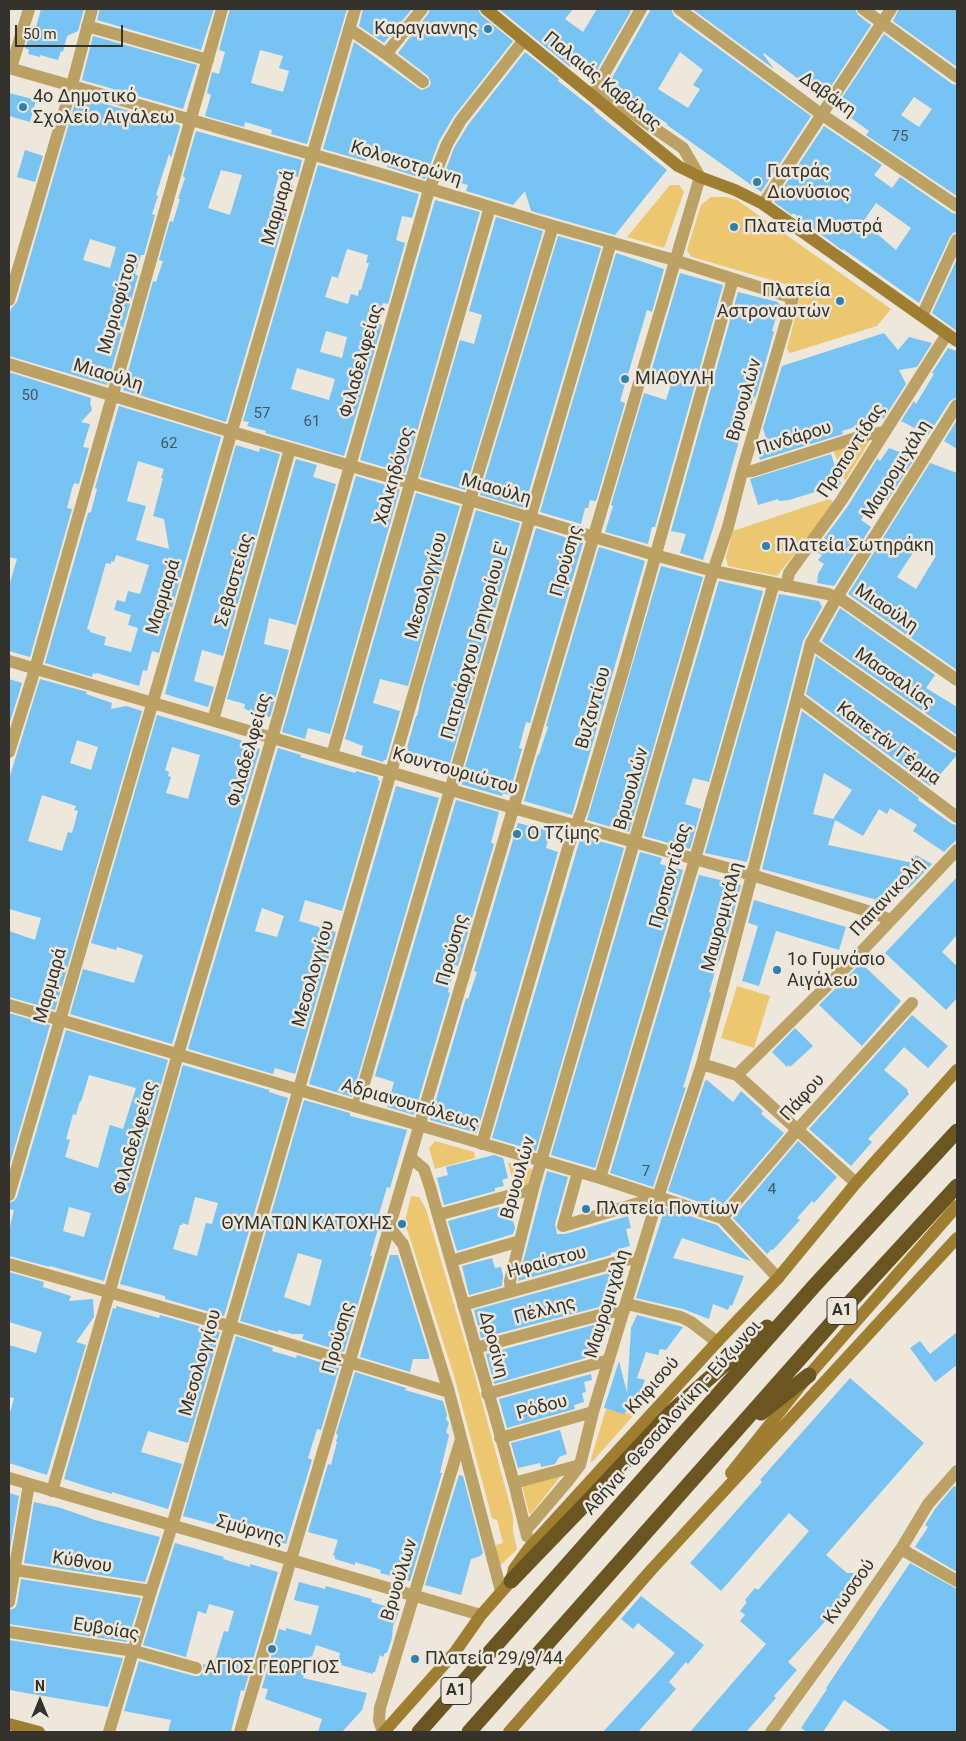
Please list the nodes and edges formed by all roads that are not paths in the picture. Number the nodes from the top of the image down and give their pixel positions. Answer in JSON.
{"nodes":[{"id":1,"x":29,"y":9,"type":"edge"},
{"id":2,"x":92,"y":9,"type":"edge"},
{"id":3,"x":222,"y":9,"type":"edge"},
{"id":4,"x":355,"y":9,"type":"edge"},
{"id":5,"x":422,"y":9,"type":"edge"},
{"id":6,"x":486,"y":9,"type":"edge"},
{"id":7,"x":641,"y":9,"type":"edge"},
{"id":8,"x":679,"y":9,"type":"edge"},
{"id":9,"x":863,"y":9,"type":"edge"},
{"id":10,"x":891,"y":9,"type":"edge"},
{"id":11,"x":882,"y":23,"type":"junction"},
{"id":12,"x":87,"y":26,"type":"junction"},
{"id":13,"x":349,"y":29,"type":"junction"},
{"id":14,"x":524,"y":40,"type":"junction"},
{"id":15,"x":386,"y":54,"type":"junction"},
{"id":16,"x":208,"y":60,"type":"junction"},
{"id":17,"x":10,"y":68,"type":"edge"},
{"id":18,"x":957,"y":77,"type":"edge"},
{"id":19,"x":423,"y":82,"type":"dead end"},
{"id":20,"x":72,"y":85,"type":"junction"},
{"id":21,"x":594,"y":92,"type":"junction"},
{"id":22,"x":821,"y":114,"type":"junction"},
{"id":23,"x":191,"y":119,"type":"junction"},
{"id":24,"x":312,"y":154,"type":"junction"},
{"id":25,"x":700,"y":177,"type":"junction"},
{"id":26,"x":429,"y":190,"type":"junction"},
{"id":27,"x":763,"y":204,"type":"junction"},
{"id":28,"x":957,"y":206,"type":"edge"},
{"id":29,"x":490,"y":207,"type":"junction"},
{"id":30,"x":553,"y":226,"type":"junction"},
{"id":31,"x":957,"y":240,"type":"edge"},
{"id":32,"x":610,"y":242,"type":"junction"},
{"id":33,"x":674,"y":260,"type":"junction"},
{"id":34,"x":733,"y":279,"type":"junction"},
{"id":35,"x":793,"y":298,"type":"joint"},
{"id":36,"x":9,"y":300,"type":"edge"},
{"id":37,"x":922,"y":316,"type":"junction"},
{"id":38,"x":952,"y":338,"type":"edge"},
{"id":39,"x":9,"y":364,"type":"edge"},
{"id":40,"x":112,"y":395,"type":"junction"},
{"id":41,"x":957,"y":405,"type":"edge"},
{"id":42,"x":232,"y":432,"type":"junction"},
{"id":43,"x":885,"y":432,"type":"junction"},
{"id":44,"x":290,"y":449,"type":"junction"},
{"id":45,"x":350,"y":467,"type":"junction"},
{"id":46,"x":742,"y":472,"type":"junction"},
{"id":47,"x":411,"y":484,"type":"junction"},
{"id":48,"x":470,"y":500,"type":"junction"},
{"id":49,"x":530,"y":518,"type":"junction"},
{"id":50,"x":593,"y":536,"type":"junction"},
{"id":51,"x":655,"y":555,"type":"junction"},
{"id":52,"x":713,"y":571,"type":"junction"},
{"id":53,"x":780,"y":585,"type":"junction"},
{"id":54,"x":837,"y":597,"type":"junction"},
{"id":55,"x":811,"y":643,"type":"junction"},
{"id":56,"x":9,"y":661,"type":"edge"},
{"id":57,"x":35,"y":669,"type":"junction"},
{"id":58,"x":957,"y":680,"type":"edge"},
{"id":59,"x":798,"y":698,"type":"junction"},
{"id":60,"x":151,"y":702,"type":"junction"},
{"id":61,"x":213,"y":720,"type":"junction"},
{"id":62,"x":272,"y":738,"type":"junction"},
{"id":63,"x":957,"y":745,"type":"edge"},
{"id":64,"x":9,"y":752,"type":"edge"},
{"id":65,"x":332,"y":755,"type":"junction"},
{"id":66,"x":392,"y":772,"type":"junction"},
{"id":67,"x":451,"y":789,"type":"junction"},
{"id":68,"x":513,"y":808,"type":"junction"},
{"id":69,"x":957,"y":817,"type":"edge"},
{"id":70,"x":577,"y":825,"type":"junction"},
{"id":71,"x":635,"y":842,"type":"junction"},
{"id":72,"x":957,"y":850,"type":"edge"},
{"id":73,"x":695,"y":859,"type":"junction"},
{"id":74,"x":752,"y":875,"type":"junction"},
{"id":75,"x":890,"y":920,"type":"junction"},
{"id":76,"x":912,"y":1003,"type":"dead end"},
{"id":77,"x":9,"y":1005,"type":"edge"},
{"id":78,"x":60,"y":1020,"type":"junction"},
{"id":79,"x":178,"y":1054,"type":"junction"},
{"id":80,"x":702,"y":1064,"type":"junction"},
{"id":81,"x":957,"y":1070,"type":"edge"},
{"id":82,"x":737,"y":1075,"type":"junction"},
{"id":83,"x":298,"y":1090,"type":"junction"},
{"id":84,"x":357,"y":1107,"type":"junction"},
{"id":85,"x":420,"y":1125,"type":"junction"},
{"id":86,"x":797,"y":1130,"type":"junction"},
{"id":87,"x":957,"y":1131,"type":"edge"},
{"id":88,"x":482,"y":1144,"type":"junction"},
{"id":89,"x":411,"y":1158,"type":"junction"},
{"id":90,"x":541,"y":1162,"type":"junction"},
{"id":91,"x":578,"y":1172,"type":"junction"},
{"id":92,"x":600,"y":1178,"type":"junction"},
{"id":93,"x":856,"y":1183,"type":"junction"},
{"id":94,"x":957,"y":1186,"type":"edge"},
{"id":95,"x":533,"y":1189,"type":"junction"},
{"id":96,"x":9,"y":1195,"type":"edge"},
{"id":97,"x":658,"y":1197,"type":"junction"},
{"id":98,"x":957,"y":1206,"type":"edge"},
{"id":99,"x":438,"y":1216,"type":"junction"},
{"id":100,"x":722,"y":1218,"type":"junction"},
{"id":101,"x":390,"y":1228,"type":"junction"},
{"id":102,"x":957,"y":1238,"type":"edge"},
{"id":103,"x":520,"y":1241,"type":"junction"},
{"id":104,"x":640,"y":1258,"type":"junction"},
{"id":105,"x":451,"y":1261,"type":"junction"},
{"id":106,"x":9,"y":1264,"type":"edge"},
{"id":107,"x":778,"y":1278,"type":"junction"},
{"id":108,"x":815,"y":1285,"type":"junction"},
{"id":109,"x":511,"y":1291,"type":"junction"},
{"id":110,"x":110,"y":1293,"type":"junction"},
{"id":111,"x":463,"y":1304,"type":"junction"},
{"id":112,"x":626,"y":1307,"type":"junction"},
{"id":113,"x":229,"y":1326,"type":"junction"},
{"id":114,"x":717,"y":1342,"type":"junction"},
{"id":115,"x":475,"y":1348,"type":"junction"},
{"id":116,"x":609,"y":1360,"type":"junction"},
{"id":117,"x":350,"y":1363,"type":"junction"},
{"id":118,"x":809,"y":1375,"type":"junction"},
{"id":119,"x":449,"y":1392,"type":"junction"},
{"id":120,"x":487,"y":1394,"type":"junction"},
{"id":121,"x":593,"y":1412,"type":"junction"},
{"id":122,"x":500,"y":1438,"type":"junction"},
{"id":123,"x":461,"y":1439,"type":"junction"},
{"id":124,"x":729,"y":1439,"type":"junction"},
{"id":125,"x":580,"y":1465,"type":"junction"},
{"id":126,"x":957,"y":1471,"type":"edge"},
{"id":127,"x":9,"y":1478,"type":"edge"},
{"id":128,"x":514,"y":1483,"type":"junction"},
{"id":129,"x":29,"y":1484,"type":"junction"},
{"id":130,"x":52,"y":1490,"type":"junction"},
{"id":131,"x":172,"y":1526,"type":"junction"},
{"id":132,"x":526,"y":1530,"type":"junction"},
{"id":133,"x":529,"y":1548,"type":"junction"},
{"id":134,"x":901,"y":1549,"type":"junction"},
{"id":135,"x":291,"y":1561,"type":"junction"},
{"id":136,"x":12,"y":1569,"type":"edge"},
{"id":137,"x":652,"y":1569,"type":"junction"},
{"id":138,"x":957,"y":1581,"type":"edge"},
{"id":139,"x":506,"y":1586,"type":"junction"},
{"id":140,"x":151,"y":1592,"type":"junction"},
{"id":141,"x":414,"y":1596,"type":"junction"},
{"id":142,"x":9,"y":1602,"type":"edge"},
{"id":143,"x":481,"y":1616,"type":"junction"},
{"id":144,"x":9,"y":1632,"type":"edge"},
{"id":145,"x":134,"y":1651,"type":"junction"},
{"id":146,"x":196,"y":1668,"type":"dead end"},
{"id":147,"x":9,"y":1724,"type":"edge"},
{"id":148,"x":39,"y":1732,"type":"edge"},
{"id":149,"x":109,"y":1732,"type":"edge"},
{"id":150,"x":240,"y":1732,"type":"edge"},
{"id":151,"x":384,"y":1732,"type":"edge"},
{"id":152,"x":419,"y":1732,"type":"edge"},
{"id":153,"x":469,"y":1732,"type":"edge"},
{"id":154,"x":509,"y":1732,"type":"edge"},
{"id":155,"x":770,"y":1732,"type":"edge"}],
"edges":[{"from":1,"to":17,"type":"street"},
{"from":2,"to":12,"type":"street"},
{"from":3,"to":16,"type":"street","name":"Μυριοφύτου"},
{"from":4,"to":13,"type":"street","name":"Μαρμαρά"},
{"from":5,"to":15,"type":"street"},
{"from":6,"to":14,"type":"main road","name":"Παλαιάς Καβάλας"},
{"from":7,"to":21,"type":"street"},
{"from":8,"to":22,"type":"street","name":"Δαβάκη"},
{"from":9,"to":11,"type":"street"},
{"from":10,"to":11,"type":"street"},
{"from":11,"to":18,"type":"street"},
{"from":11,"to":22,"type":"street"},
{"from":12,"to":16,"type":"street"},
{"from":12,"to":20,"type":"street"},
{"from":13,"to":15,"type":"street"},
{"from":13,"to":24,"type":"street","name":"Μαρμαρά"},
{"from":14,"to":21,"type":"main road","name":"Παλαιάς Καβάλας"},
{"from":14,"to":26,"type":"street","name":"Φιλαδελφείας"},
{"from":15,"to":19,"type":"street"},
{"from":16,"to":23,"type":"street","name":"Μυριοφύτου"},
{"from":17,"to":20,"type":"street","name":"Κολοκοτρώνη"},
{"from":20,"to":23,"type":"street","name":"Κολοκοτρώνη"},
{"from":20,"to":36,"type":"street"},
{"from":21,"to":25,"type":"main road","name":"Παλαιάς Καβάλας"},
{"from":21,"to":25,"type":"street","name":"Παλαιάς Καβάλας"},
{"from":22,"to":27,"type":"street"},
{"from":22,"to":28,"type":"street","name":"Δαβάκη"},
{"from":23,"to":24,"type":"street","name":"Κολοκοτρώνη"},
{"from":23,"to":40,"type":"street","name":"Μυριοφύτου"},
{"from":24,"to":26,"type":"street","name":"Κολοκοτρώνη"},
{"from":24,"to":42,"type":"street","name":"Μαρμαρά"},
{"from":25,"to":27,"type":"main road","name":"Παλαιάς Καβάλας"},
{"from":25,"to":33,"type":"street","name":"Προύσης"},
{"from":26,"to":29,"type":"street","name":"Κολοκοτρώνη"},
{"from":26,"to":45,"type":"street","name":"Φιλαδελφείας"},
{"from":27,"to":37,"type":"main road","name":"Παλαιάς Καβάλας"},
{"from":29,"to":30,"type":"street","name":"Κολοκοτρώνη"},
{"from":29,"to":47,"type":"street","name":"Χαλκηδόνος"},
{"from":30,"to":32,"type":"street","name":"Κολοκοτρώνη"},
{"from":30,"to":48,"type":"street","name":"Μεσολογγίου"},
{"from":31,"to":37,"type":"street"},
{"from":32,"to":33,"type":"street","name":"Κολοκοτρώνη"},
{"from":32,"to":49,"type":"street","name":"Πατριάρχου Γρηγορίου Ε'"},
{"from":33,"to":34,"type":"street","name":"Κολοκοτρώνη"},
{"from":33,"to":50,"type":"street","name":"Προύσης"},
{"from":34,"to":35,"type":"street","name":"Κολοκοτρώνη"},
{"from":34,"to":51,"type":"street","name":"Βυζαντίου"},
{"from":35,"to":46,"type":"street","name":"Βρυουλών"},
{"from":37,"to":38,"type":"main road","name":"Παλαιάς Καβάλας"},
{"from":38,"to":43,"type":"street","name":"Προποντίδας"},
{"from":39,"to":40,"type":"street","name":"Μιαούλη"},
{"from":40,"to":42,"type":"street","name":"Μιαούλη"},
{"from":40,"to":57,"type":"street","name":"Μυριοφύτου"},
{"from":41,"to":54,"type":"street","name":"Μαυρομιχάλη"},
{"from":42,"to":44,"type":"street","name":"Μιαούλη"},
{"from":42,"to":60,"type":"street","name":"Μαρμαρά"},
{"from":43,"to":46,"type":"street","name":"Πινδάρου"},
{"from":43,"to":53,"type":"street","name":"Προποντίδας"},
{"from":44,"to":45,"type":"street","name":"Μιαούλη"},
{"from":44,"to":61,"type":"street","name":"Σεβαστείας"},
{"from":45,"to":47,"type":"street","name":"Μιαούλη"},
{"from":45,"to":62,"type":"street","name":"Φιλαδελφείας"},
{"from":46,"to":52,"type":"street","name":"Βρυουλών"},
{"from":47,"to":48,"type":"street","name":"Μιαούλη"},
{"from":47,"to":65,"type":"street","name":"Χαλκηδόνος"},
{"from":48,"to":49,"type":"street","name":"Μιαούλη"},
{"from":48,"to":66,"type":"street","name":"Μεσολογγίου"},
{"from":49,"to":50,"type":"street","name":"Μιαούλη"},
{"from":49,"to":67,"type":"street","name":"Πατριάρχου Γρηγορίου Ε'"},
{"from":50,"to":51,"type":"street","name":"Μιαούλη"},
{"from":50,"to":68,"type":"street","name":"Προύσης"},
{"from":51,"to":52,"type":"street","name":"Μιαούλη"},
{"from":51,"to":70,"type":"street","name":"Βυζαντίου"},
{"from":52,"to":53,"type":"street","name":"Μιαούλη"},
{"from":52,"to":71,"type":"street","name":"Βρυουλών"},
{"from":53,"to":54,"type":"street","name":"Μιαούλη"},
{"from":53,"to":73,"type":"street","name":"Προποντίδας"},
{"from":54,"to":55,"type":"street","name":"Μαυρομιχάλη"},
{"from":54,"to":58,"type":"street","name":"Μιαούλη"},
{"from":55,"to":59,"type":"street","name":"Μαυρομιχάλη"},
{"from":55,"to":63,"type":"street","name":"Μασσαλίας"},
{"from":56,"to":57,"type":"street","name":"Κουντουριώτου"},
{"from":57,"to":60,"type":"street","name":"Κουντουριώτου"},
{"from":57,"to":64,"type":"street","name":"Μυριοφύτου"},
{"from":59,"to":69,"type":"street","name":"Καπετάν Γέρμα"},
{"from":59,"to":74,"type":"street","name":"Μαυρομιχάλη"},
{"from":60,"to":61,"type":"street","name":"Κουντουριώτου"},
{"from":60,"to":78,"type":"street","name":"Μαρμαρά"},
{"from":61,"to":62,"type":"street","name":"Κουντουριώτου"},
{"from":62,"to":65,"type":"street","name":"Κουντουριώτου"},
{"from":62,"to":79,"type":"street","name":"Φιλαδελφείας"},
{"from":65,"to":66,"type":"street","name":"Κουντουριώτου"},
{"from":66,"to":67,"type":"street","name":"Κουντουριώτου"},
{"from":66,"to":83,"type":"street","name":"Μεσολογγίου"},
{"from":67,"to":68,"type":"street","name":"Κουντουριώτου"},
{"from":67,"to":84,"type":"street","name":"Πατριάρχου Γρηγορίου Ε'"},
{"from":68,"to":70,"type":"street","name":"Κουντουριώτου"},
{"from":68,"to":85,"type":"street","name":"Προύσης"},
{"from":70,"to":71,"type":"street","name":"Κουντουριώτου"},
{"from":70,"to":88,"type":"street","name":"Βυζαντίου"},
{"from":71,"to":73,"type":"street","name":"Κουντουριώτου"},
{"from":71,"to":90,"type":"street","name":"Βρυουλών"},
{"from":72,"to":75,"type":"street","name":"Παπανικολή"},
{"from":73,"to":74,"type":"street","name":"Κουντουριώτου"},
{"from":73,"to":92,"type":"street","name":"Προποντίδας"},
{"from":74,"to":75,"type":"street","name":"Κουντουριώτου"},
{"from":74,"to":80,"type":"street","name":"Μαυρομιχάλη"},
{"from":75,"to":82,"type":"street","name":"Παπανικολή"},
{"from":76,"to":86,"type":"street","name":"Πάφου"},
{"from":77,"to":78,"type":"street","name":"Αδριανουπόλεως"},
{"from":78,"to":79,"type":"street","name":"Αδριανουπόλεως"},
{"from":78,"to":96,"type":"street","name":"Μαρμαρά"},
{"from":79,"to":83,"type":"street","name":"Αδριανουπόλεως"},
{"from":79,"to":110,"type":"street","name":"Φιλαδελφείας"},
{"from":80,"to":82,"type":"street"},
{"from":80,"to":97,"type":"street","name":"Μαυρομιχάλη"},
{"from":81,"to":93,"type":"main road","name":"Κηφισού"},
{"from":82,"to":86,"type":"street"},
{"from":83,"to":84,"type":"street","name":"Αδριανουπόλεως"},
{"from":83,"to":113,"type":"street","name":"Μεσολογγίου"},
{"from":84,"to":85,"type":"street","name":"Αδριανουπόλεως"},
{"from":85,"to":88,"type":"street","name":"Αδριανουπόλεως"},
{"from":85,"to":89,"type":"street","name":"Προύσης"},
{"from":86,"to":93,"type":"street"},
{"from":86,"to":100,"type":"street","name":"Πάφου"},
{"from":87,"to":108,"type":"highway","name":"Αθήνα - Θεσσαλονίκη - Εύζωνοι","number":"Α1"},
{"from":88,"to":90,"type":"street","name":"Αδριανουπόλεως"},
{"from":89,"to":99,"type":"street","name":"Δροσίνη"},
{"from":89,"to":101,"type":"street","name":"Προύσης"},
{"from":90,"to":91,"type":"street","name":"Αδριανουπόλεως"},
{"from":90,"to":95,"type":"street","name":"Βρυουλών"},
{"from":91,"to":92,"type":"street","name":"Αδριανουπόλεως"},
{"from":91,"to":97,"type":"street"},
{"from":92,"to":97,"type":"street","name":"Αδριανουπόλεως"},
{"from":93,"to":107,"type":"main road","name":"Κηφισού"},
{"from":94,"to":124,"type":"highway","number":"Α1"},
{"from":95,"to":99,"type":"street"},
{"from":95,"to":103,"type":"street","name":"Βρυουλών"},
{"from":97,"to":100,"type":"street","name":"Αδριανουπόλεως"},
{"from":97,"to":104,"type":"street","name":"Μαυρομιχάλη"},
{"from":98,"to":118,"type":"main road"},
{"from":99,"to":105,"type":"street","name":"Δροσίνη"},
{"from":100,"to":107,"type":"street","name":"Αδριανουπόλεως"},
{"from":101,"to":117,"type":"street","name":"Προύσης"},
{"from":101,"to":119,"type":"street"},
{"from":102,"to":137,"type":"main road"},
{"from":103,"to":105,"type":"street"},
{"from":103,"to":109,"type":"street","name":"Βρυουλών"},
{"from":104,"to":109,"type":"street","name":"Ηφαίστου"},
{"from":104,"to":112,"type":"street","name":"Μαυρομιχάλη"},
{"from":105,"to":111,"type":"street","name":"Δροσίνη"},
{"from":106,"to":110,"type":"street"},
{"from":107,"to":114,"type":"main road","name":"Κηφισού"},
{"from":108,"to":139,"type":"highway"},
{"from":108,"to":152,"type":"highway","name":"Αθήνα - Θεσσαλονίκη - Εύζωνοι","number":"Α1"},
{"from":109,"to":111,"type":"street","name":"Ηφαίστου"},
{"from":110,"to":113,"type":"street"},
{"from":110,"to":130,"type":"street","name":"Φιλαδελφείας"},
{"from":111,"to":115,"type":"street","name":"Δροσίνη"},
{"from":112,"to":114,"type":"street"},
{"from":112,"to":115,"type":"street","name":"Πέλλης"},
{"from":112,"to":116,"type":"street","name":"Μαυρομιχάλη"},
{"from":113,"to":117,"type":"street"},
{"from":113,"to":131,"type":"street","name":"Μεσολογγίου"},
{"from":114,"to":133,"type":"main road","name":"Κηφισού"},
{"from":115,"to":120,"type":"street","name":"Δροσίνη"},
{"from":116,"to":120,"type":"street"},
{"from":116,"to":121,"type":"street","name":"Μαυρομιχάλη"},
{"from":117,"to":119,"type":"street"},
{"from":117,"to":135,"type":"street","name":"Προύσης"},
{"from":118,"to":124,"type":"highway"},
{"from":118,"to":137,"type":"main road"},
{"from":119,"to":123,"type":"street"},
{"from":120,"to":122,"type":"street","name":"Δροσίνη"},
{"from":121,"to":122,"type":"street","name":"Ρόδου"},
{"from":121,"to":125,"type":"street","name":"Μαυρομιχάλη"},
{"from":122,"to":128,"type":"street","name":"Δροσίνη"},
{"from":123,"to":139,"type":"street"},
{"from":123,"to":141,"type":"street","name":"Βρυούλων"},
{"from":124,"to":153,"type":"highway","number":"Α1"},
{"from":125,"to":128,"type":"street"},
{"from":125,"to":132,"type":"street","name":"Μαυρομιχάλη"},
{"from":126,"to":134,"type":"street","name":"Κνωσσού"},
{"from":127,"to":129,"type":"street","name":"Σμύρνης"},
{"from":128,"to":132,"type":"street","name":"Δροσίνη"},
{"from":129,"to":130,"type":"street","name":"Σμύρνης"},
{"from":129,"to":136,"type":"street"},
{"from":130,"to":131,"type":"street","name":"Σμύρνης"},
{"from":131,"to":135,"type":"street","name":"Σμύρνης"},
{"from":131,"to":140,"type":"street","name":"Μεσολογγίου"},
{"from":132,"to":133,"type":"street","name":"Δροσίνη"},
{"from":133,"to":139,"type":"main road","name":"Κηφισού"},
{"from":134,"to":138,"type":"street"},
{"from":134,"to":155,"type":"street","name":"Κνωσσού"},
{"from":135,"to":141,"type":"street","name":"Σμύρνης"},
{"from":135,"to":150,"type":"street","name":"Προύσης"},
{"from":136,"to":140,"type":"street","name":"Κύθνου"},
{"from":136,"to":142,"type":"street"},
{"from":137,"to":154,"type":"main road"},
{"from":139,"to":143,"type":"main road","name":"Κηφισού"},
{"from":140,"to":145,"type":"street","name":"Μεσολογγίου"},
{"from":141,"to":143,"type":"street","name":"Σμύρνης"},
{"from":141,"to":151,"type":"street","name":"Βρυούλων"},
{"from":143,"to":151,"type":"main road","name":"Κηφισού"},
{"from":144,"to":145,"type":"street","name":"Ευβοίας"},
{"from":145,"to":146,"type":"street","name":"Ευβοίας"},
{"from":145,"to":149,"type":"street","name":"Μεσολογγίου"},
{"from":147,"to":148,"type":"main road"}]}
